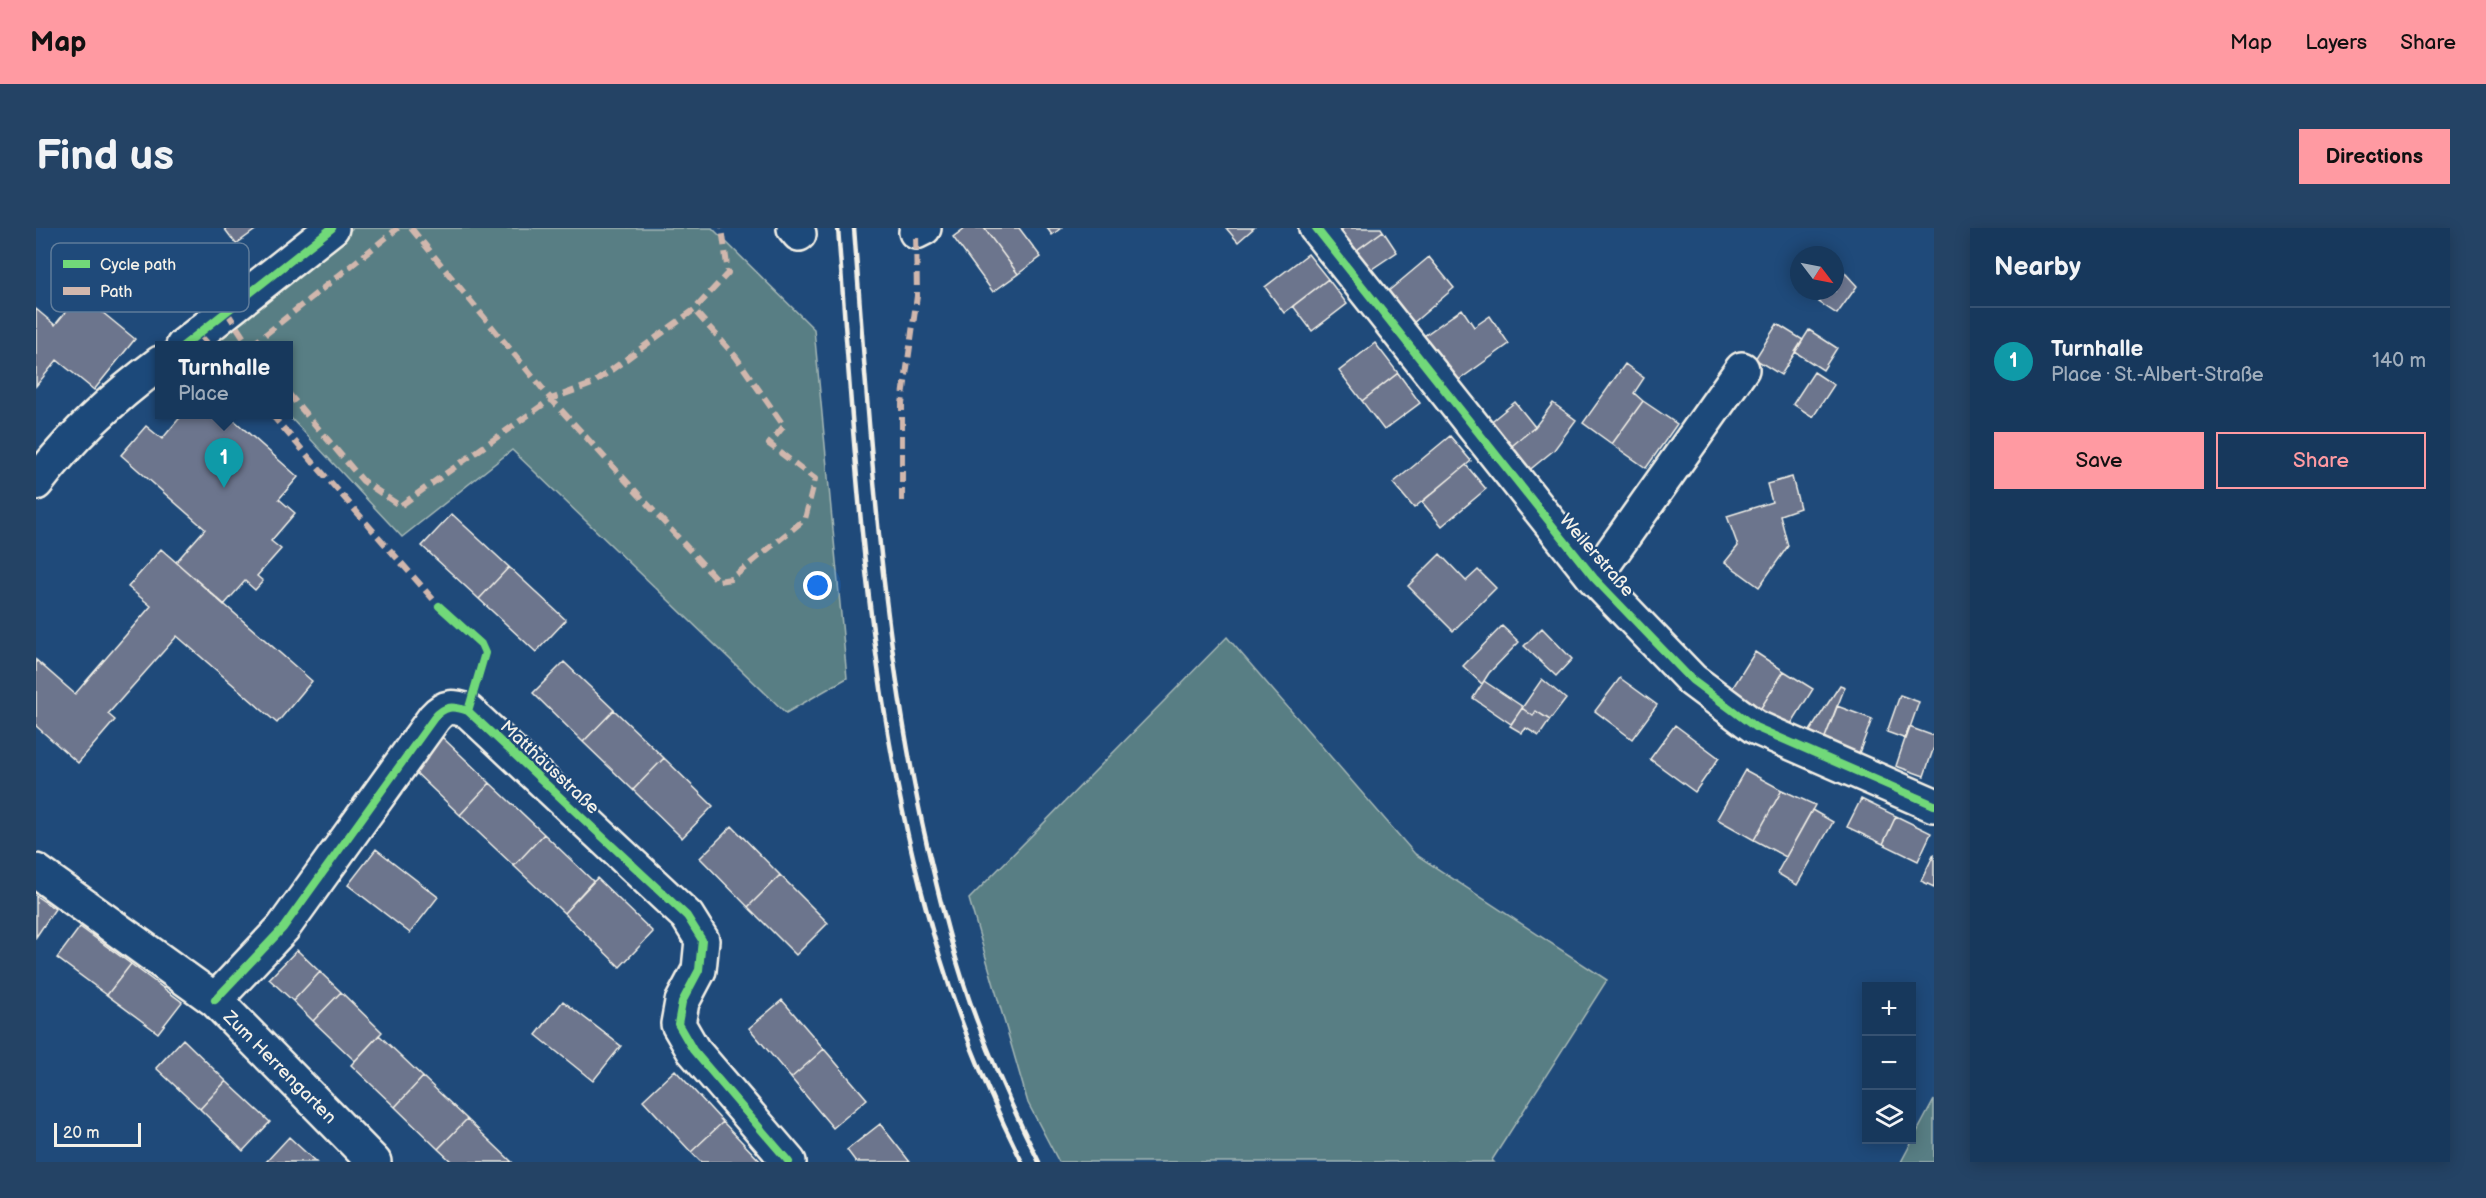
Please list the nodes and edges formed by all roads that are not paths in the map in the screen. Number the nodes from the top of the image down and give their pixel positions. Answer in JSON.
{"nodes":[{"id":1,"x":332,"y":228,"type":"edge"},
{"id":2,"x":1316,"y":228,"type":"edge"},
{"id":3,"x":249,"y":293,"type":"edge"},
{"id":4,"x":225,"y":312,"type":"edge"},
{"id":5,"x":188,"y":341,"type":"edge"},
{"id":6,"x":155,"y":366,"type":"edge"},
{"id":7,"x":1742,"y":369,"type":"dead end"},
{"id":8,"x":36,"y":483,"type":"edge"},
{"id":9,"x":1594,"y":578,"type":"junction"},
{"id":10,"x":1934,"y":805,"type":"edge"},
{"id":11,"x":36,"y":871,"type":"edge"},
{"id":12,"x":215,"y":1000,"type":"junction"},
{"id":13,"x":374,"y":1162,"type":"edge"},
{"id":14,"x":789,"y":1162,"type":"edge"}],
"edges":[{"from":1,"to":3,"type":"street"},
{"from":2,"to":9,"type":"street","name":"Weilerstraße"},
{"from":4,"to":5,"type":"street"},
{"from":6,"to":8,"type":"street"},
{"from":7,"to":9,"type":"street"},
{"from":9,"to":10,"type":"street","name":"Weilerstraße"},
{"from":11,"to":12,"type":"street","name":"Zum Herrengarten"},
{"from":12,"to":13,"type":"street","name":"Zum Herrengarten"},
{"from":12,"to":14,"type":"street","name":"Matthäusstraße"}]}
